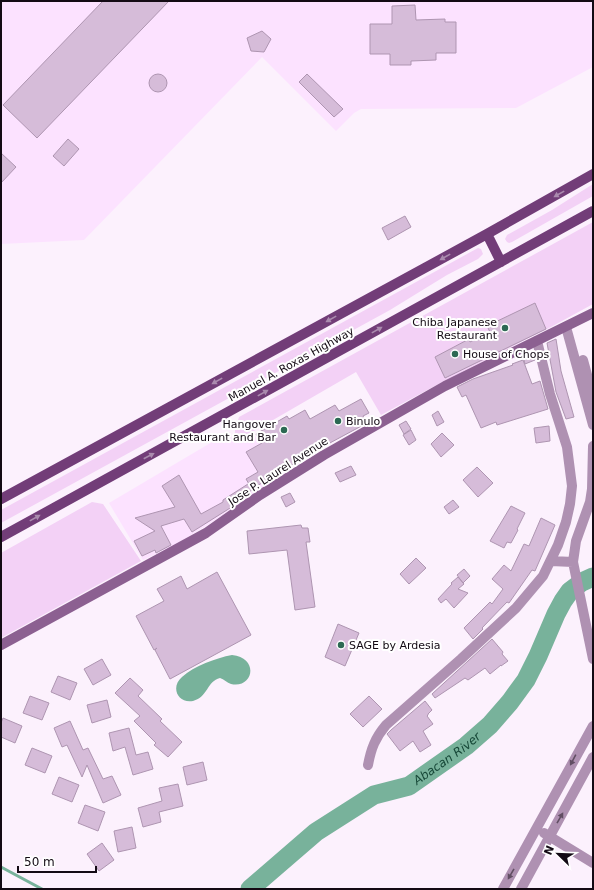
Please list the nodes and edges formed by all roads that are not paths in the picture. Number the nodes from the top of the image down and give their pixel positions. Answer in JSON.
{"nodes":[{"id":1,"x":593,"y":174,"type":"edge"},
{"id":2,"x":593,"y":211,"type":"edge"},
{"id":3,"x":487,"y":234,"type":"junction"},
{"id":4,"x":501,"y":262,"type":"junction"},
{"id":5,"x":593,"y":312,"type":"edge"},
{"id":6,"x":569,"y":325,"type":"junction"},
{"id":7,"x":537,"y":341,"type":"junction"},
{"id":8,"x":587,"y":387,"type":"junction"},
{"id":9,"x":593,"y":397,"type":"edge"},
{"id":10,"x":593,"y":425,"type":"edge"},
{"id":11,"x":593,"y":446,"type":"edge"},
{"id":12,"x":1,"y":500,"type":"edge"},
{"id":13,"x":1,"y":537,"type":"edge"},
{"id":14,"x":551,"y":561,"type":"junction"},
{"id":15,"x":573,"y":562,"type":"junction"},
{"id":16,"x":1,"y":645,"type":"edge"},
{"id":17,"x":593,"y":659,"type":"edge"},
{"id":18,"x":593,"y":726,"type":"edge"},
{"id":19,"x":593,"y":757,"type":"edge"},
{"id":20,"x":368,"y":766,"type":"dead end"},
{"id":21,"x":537,"y":829,"type":"junction"},
{"id":22,"x":550,"y":836,"type":"junction"},
{"id":23,"x":593,"y":863,"type":"edge"},
{"id":24,"x":503,"y":889,"type":"edge"},
{"id":25,"x":521,"y":889,"type":"edge"}],
"edges":[{"from":1,"to":3,"type":"main road","name":"Manuel A. Roxas Highway","one_way":true},
{"from":2,"to":4,"type":"main road","name":"Manuel A. Roxas Highway"},
{"from":3,"to":4,"type":"main road"},
{"from":3,"to":12,"type":"main road","name":"Manuel A. Roxas Highway","one_way":true},
{"from":13,"to":4,"type":"main road","name":"Manuel A. Roxas Highway","one_way":true},
{"from":5,"to":6,"type":"street","name":"Jose P. Laurel Avenue"},
{"from":6,"to":7,"type":"street","name":"Jose P. Laurel Avenue"},
{"from":6,"to":8,"type":"street"},
{"from":7,"to":14,"type":"street"},
{"from":7,"to":16,"type":"street","name":"Jose P. Laurel Avenue"},
{"from":8,"to":9,"type":"street"},
{"from":8,"to":10,"type":"street"},
{"from":11,"to":15,"type":"street"},
{"from":14,"to":15,"type":"street"},
{"from":14,"to":20,"type":"street"},
{"from":15,"to":17,"type":"street"},
{"from":18,"to":21,"type":"street","one_way":true},
{"from":22,"to":19,"type":"street","one_way":true},
{"from":21,"to":22,"type":"street"},
{"from":21,"to":24,"type":"street","one_way":true},
{"from":22,"to":23,"type":"street"},
{"from":22,"to":25,"type":"street"}]}
